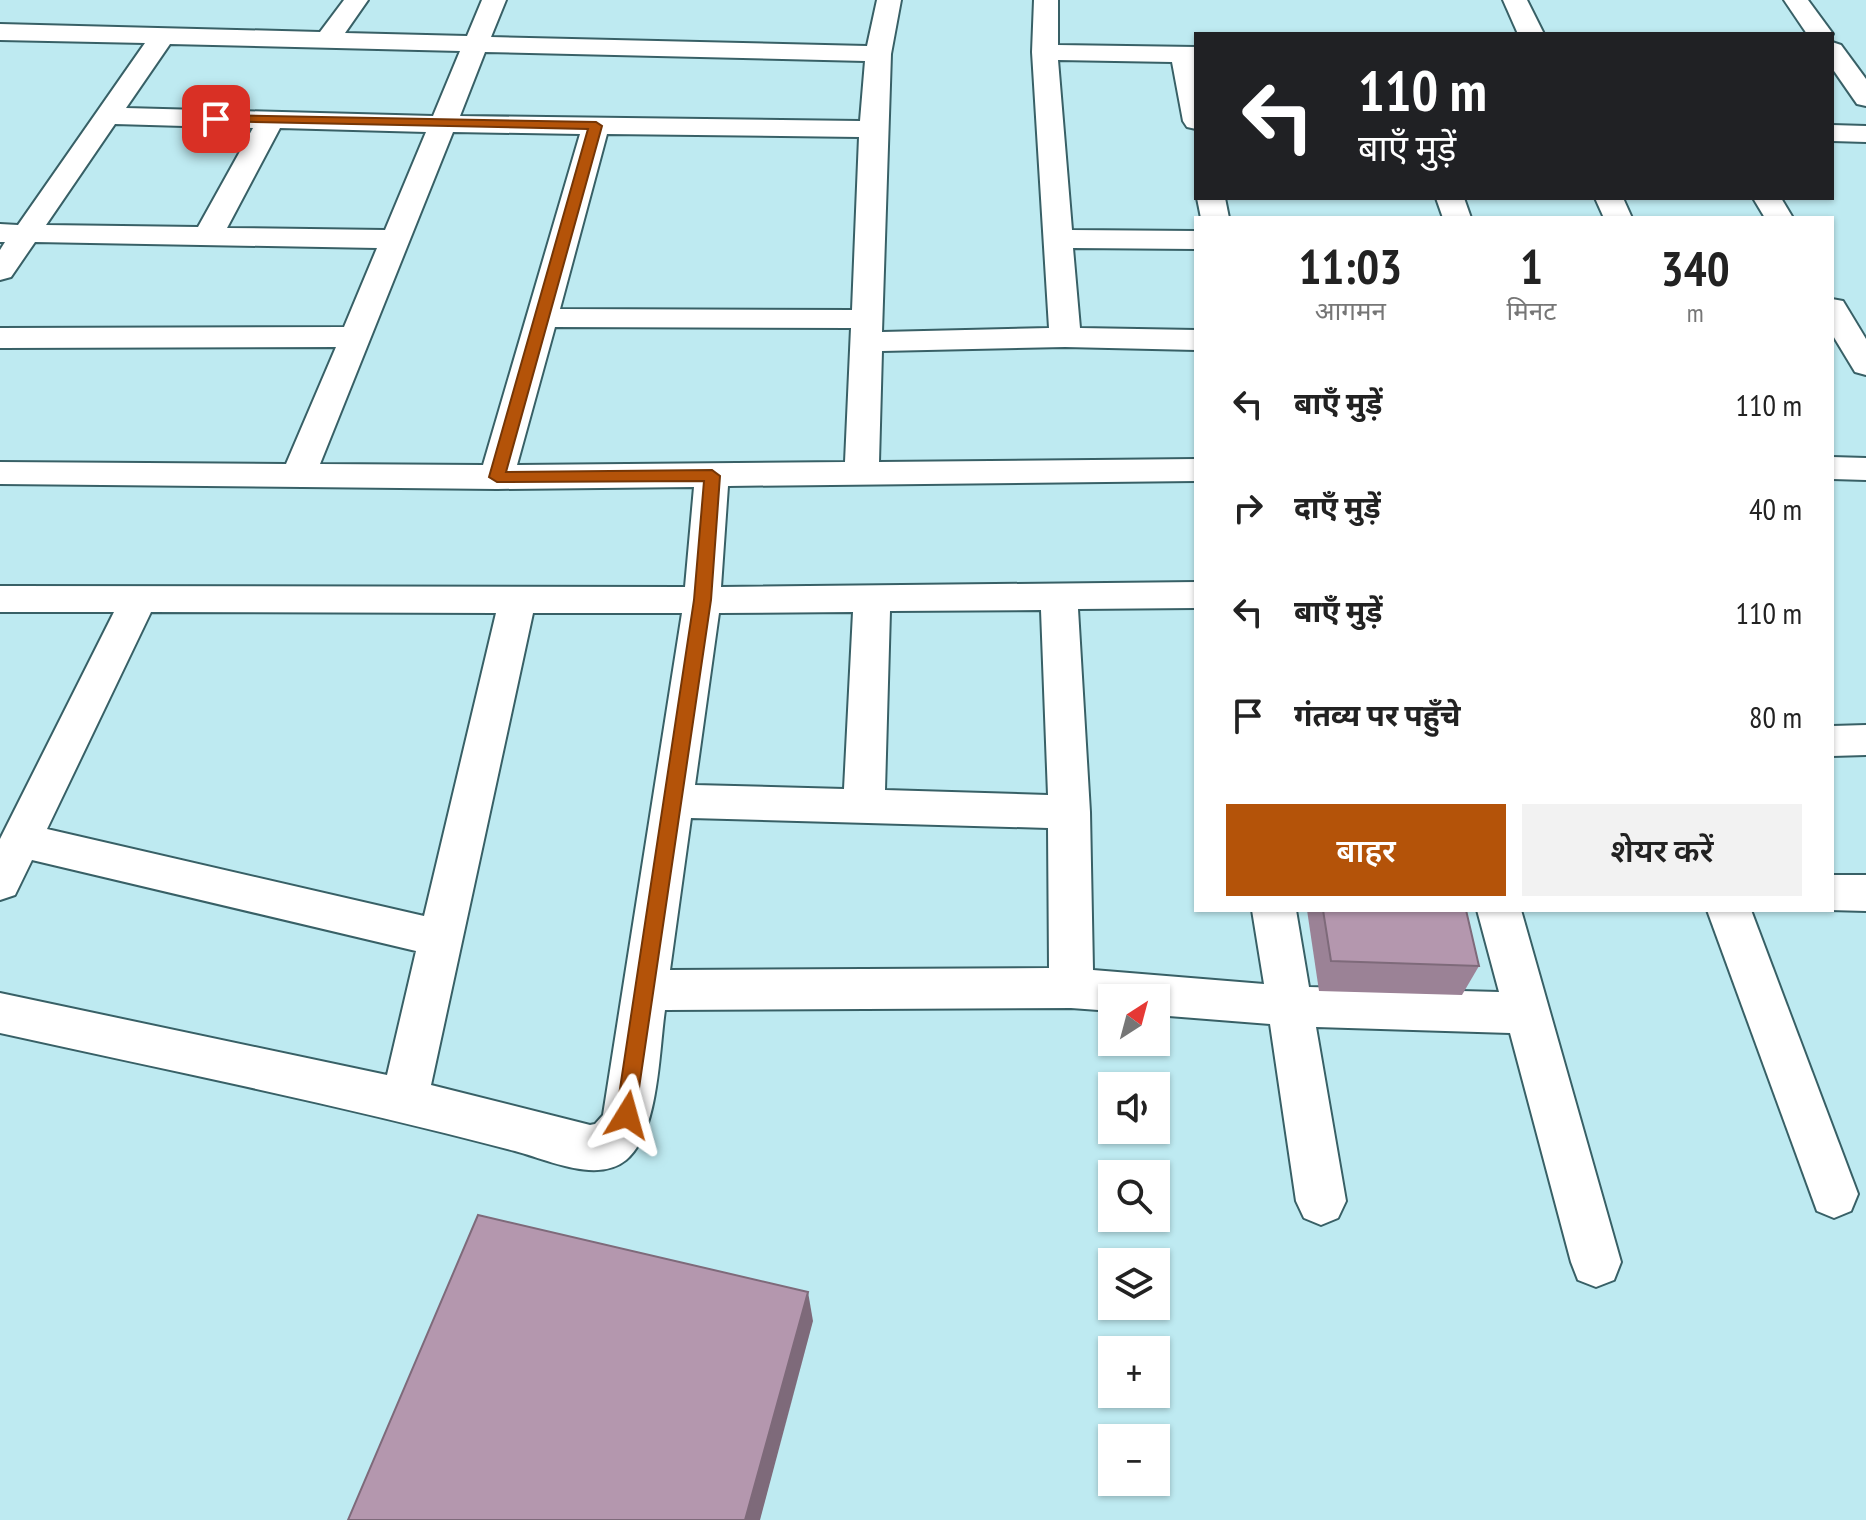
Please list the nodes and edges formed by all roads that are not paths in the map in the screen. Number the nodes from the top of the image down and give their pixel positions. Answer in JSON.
{"nodes":[{"id":1,"x":356,"y":0,"type":"edge"},
{"id":2,"x":494,"y":0,"type":"edge"},
{"id":3,"x":889,"y":0,"type":"edge"},
{"id":4,"x":1046,"y":0,"type":"edge"},
{"id":5,"x":1515,"y":0,"type":"edge"},
{"id":6,"x":1796,"y":0,"type":"edge"},
{"id":7,"x":0,"y":32,"type":"edge"},
{"id":8,"x":1530,"y":32,"type":"edge"},
{"id":9,"x":1819,"y":32,"type":"edge"},
{"id":10,"x":163,"y":35,"type":"junction"},
{"id":11,"x":327,"y":40,"type":"junction"},
{"id":12,"x":475,"y":45,"type":"junction"},
{"id":13,"x":1045,"y":52,"type":"junction"},
{"id":14,"x":1834,"y":53,"type":"edge"},
{"id":15,"x":878,"y":54,"type":"junction"},
{"id":16,"x":1190,"y":54,"type":"edge"},
{"id":17,"x":1866,"y":97,"type":"edge"},
{"id":18,"x":1194,"y":99,"type":"edge"},
{"id":19,"x":107,"y":116,"type":"junction"},
{"id":20,"x":271,"y":120,"type":"junction"},
{"id":21,"x":443,"y":124,"type":"junction"},
{"id":22,"x":596,"y":126,"type":"junction"},
{"id":23,"x":873,"y":129,"type":"junction"},
{"id":24,"x":1834,"y":133,"type":"edge"},
{"id":25,"x":1866,"y":134,"type":"edge"},
{"id":26,"x":13,"y":234,"type":"edge"},
{"id":27,"x":208,"y":235,"type":"junction"},
{"id":28,"x":395,"y":239,"type":"junction"},
{"id":29,"x":1057,"y":239,"type":"junction"},
{"id":30,"x":1194,"y":240,"type":"edge"},
{"id":31,"x":0,"y":271,"type":"edge"},
{"id":32,"x":1834,"y":311,"type":"edge"},
{"id":33,"x":542,"y":318,"type":"junction"},
{"id":34,"x":868,"y":330,"type":"junction"},
{"id":35,"x":355,"y":337,"type":"junction"},
{"id":36,"x":1065,"y":337,"type":"junction"},
{"id":37,"x":0,"y":338,"type":"edge"},
{"id":38,"x":1194,"y":340,"type":"edge"},
{"id":39,"x":1866,"y":365,"type":"edge"},
{"id":40,"x":1834,"y":468,"type":"edge"},
{"id":41,"x":1866,"y":469,"type":"edge"},
{"id":42,"x":1194,"y":470,"type":"edge"},
{"id":43,"x":862,"y":472,"type":"junction"},
{"id":44,"x":0,"y":473,"type":"edge"},
{"id":45,"x":299,"y":474,"type":"junction"},
{"id":46,"x":712,"y":476,"type":"junction"},
{"id":47,"x":497,"y":477,"type":"junction"},
{"id":48,"x":1194,"y":595,"type":"edge"},
{"id":49,"x":1059,"y":596,"type":"junction"},
{"id":50,"x":872,"y":598,"type":"junction"},
{"id":51,"x":0,"y":599,"type":"edge"},
{"id":52,"x":139,"y":599,"type":"junction"},
{"id":53,"x":517,"y":600,"type":"junction"},
{"id":54,"x":702,"y":600,"type":"junction"},
{"id":55,"x":1866,"y":740,"type":"edge"},
{"id":56,"x":1834,"y":741,"type":"edge"},
{"id":57,"x":672,"y":801,"type":"junction"},
{"id":58,"x":864,"y":804,"type":"junction"},
{"id":59,"x":1069,"y":812,"type":"junction"},
{"id":60,"x":22,"y":841,"type":"junction"},
{"id":61,"x":0,"y":882,"type":"edge"},
{"id":62,"x":1834,"y":893,"type":"edge"},
{"id":63,"x":1866,"y":893,"type":"edge"},
{"id":64,"x":1274,"y":912,"type":"edge"},
{"id":65,"x":1500,"y":912,"type":"edge"},
{"id":66,"x":1730,"y":912,"type":"edge"},
{"id":67,"x":440,"y":938,"type":"junction"},
{"id":68,"x":1071,"y":988,"type":"junction"},
{"id":69,"x":644,"y":990,"type":"junction"},
{"id":70,"x":1288,"y":1006,"type":"junction"},
{"id":71,"x":0,"y":1013,"type":"edge"},
{"id":72,"x":1527,"y":1013,"type":"junction"},
{"id":73,"x":404,"y":1100,"type":"junction"},
{"id":74,"x":1834,"y":1194,"type":"dead end"},
{"id":75,"x":1321,"y":1201,"type":"dead end"},
{"id":76,"x":1596,"y":1262,"type":"dead end"}],
"edges":[{"from":1,"to":11,"type":"street"},
{"from":2,"to":12,"type":"street"},
{"from":3,"to":15,"type":"street"},
{"from":4,"to":13,"type":"street"},
{"from":5,"to":8,"type":"street"},
{"from":6,"to":9,"type":"street"},
{"from":7,"to":10,"type":"street"},
{"from":10,"to":11,"type":"street"},
{"from":10,"to":19,"type":"street"},
{"from":11,"to":12,"type":"street"},
{"from":12,"to":15,"type":"street"},
{"from":12,"to":21,"type":"street"},
{"from":13,"to":16,"type":"street"},
{"from":13,"to":29,"type":"street"},
{"from":14,"to":17,"type":"street"},
{"from":15,"to":23,"type":"street"},
{"from":16,"to":18,"type":"street"},
{"from":19,"to":20,"type":"street"},
{"from":19,"to":26,"type":"street"},
{"from":20,"to":21,"type":"street"},
{"from":20,"to":27,"type":"street"},
{"from":21,"to":22,"type":"street"},
{"from":21,"to":28,"type":"street"},
{"from":22,"to":23,"type":"street"},
{"from":22,"to":33,"type":"street"},
{"from":23,"to":34,"type":"street"},
{"from":24,"to":25,"type":"street"},
{"from":26,"to":27,"type":"street"},
{"from":26,"to":31,"type":"street"},
{"from":27,"to":28,"type":"street"},
{"from":28,"to":35,"type":"street"},
{"from":29,"to":30,"type":"street"},
{"from":29,"to":36,"type":"street"},
{"from":32,"to":39,"type":"street"},
{"from":33,"to":34,"type":"street"},
{"from":33,"to":47,"type":"street"},
{"from":34,"to":36,"type":"street"},
{"from":34,"to":43,"type":"street"},
{"from":35,"to":37,"type":"street"},
{"from":35,"to":45,"type":"street"},
{"from":36,"to":38,"type":"street"},
{"from":40,"to":41,"type":"street"},
{"from":42,"to":43,"type":"street"},
{"from":43,"to":46,"type":"street"},
{"from":44,"to":45,"type":"street"},
{"from":45,"to":47,"type":"street"},
{"from":46,"to":47,"type":"street"},
{"from":46,"to":54,"type":"street"},
{"from":48,"to":49,"type":"street"},
{"from":49,"to":50,"type":"street"},
{"from":49,"to":59,"type":"street"},
{"from":50,"to":54,"type":"street"},
{"from":50,"to":58,"type":"street"},
{"from":51,"to":52,"type":"street"},
{"from":52,"to":53,"type":"street"},
{"from":52,"to":60,"type":"street"},
{"from":53,"to":54,"type":"street"},
{"from":53,"to":67,"type":"street"},
{"from":54,"to":57,"type":"street"},
{"from":55,"to":56,"type":"street"},
{"from":57,"to":58,"type":"street"},
{"from":57,"to":69,"type":"street"},
{"from":58,"to":59,"type":"street"},
{"from":59,"to":68,"type":"street"},
{"from":60,"to":61,"type":"street"},
{"from":60,"to":67,"type":"street"},
{"from":62,"to":63,"type":"street"},
{"from":64,"to":70,"type":"street"},
{"from":65,"to":72,"type":"street"},
{"from":66,"to":74,"type":"street"},
{"from":67,"to":73,"type":"street"},
{"from":68,"to":69,"type":"street"},
{"from":68,"to":70,"type":"street"},
{"from":69,"to":73,"type":"street"},
{"from":70,"to":72,"type":"street"},
{"from":70,"to":75,"type":"street"},
{"from":71,"to":73,"type":"street"},
{"from":72,"to":76,"type":"street"}]}
